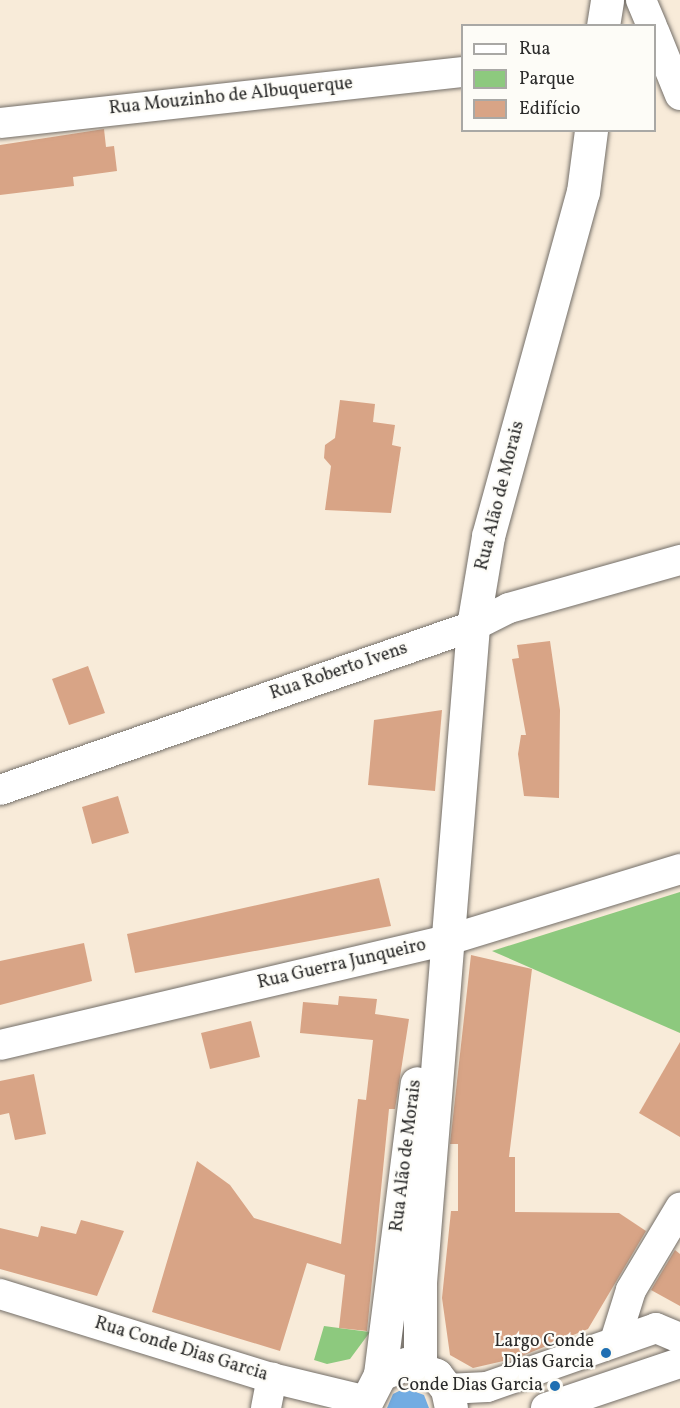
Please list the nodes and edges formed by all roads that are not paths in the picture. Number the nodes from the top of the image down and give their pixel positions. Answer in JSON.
{"nodes":[{"id":1,"x":607,"y":0,"type":"edge"},
{"id":2,"x":641,"y":0,"type":"edge"},
{"id":3,"x":603,"y":24,"type":"edge"},
{"id":4,"x":651,"y":24,"type":"edge"},
{"id":5,"x":656,"y":36,"type":"edge"},
{"id":6,"x":461,"y":72,"type":"edge"},
{"id":7,"x":680,"y":95,"type":"edge"},
{"id":8,"x":0,"y":123,"type":"edge"},
{"id":9,"x":591,"y":132,"type":"edge"},
{"id":10,"x":680,"y":560,"type":"edge"},
{"id":11,"x":473,"y":626,"type":"junction"},
{"id":12,"x":0,"y":790,"type":"edge"},
{"id":13,"x":680,"y":869,"type":"edge"},
{"id":14,"x":445,"y":941,"type":"junction"},
{"id":15,"x":0,"y":1045,"type":"edge"},
{"id":16,"x":680,"y":1208,"type":"edge"},
{"id":17,"x":0,"y":1294,"type":"edge"},
{"id":18,"x":680,"y":1338,"type":"edge"},
{"id":19,"x":615,"y":1341,"type":"junction"},
{"id":20,"x":680,"y":1363,"type":"edge"},
{"id":21,"x":420,"y":1366,"type":"junction"},
{"id":22,"x":545,"y":1366,"type":"junction"},
{"id":23,"x":272,"y":1378,"type":"junction"},
{"id":24,"x":368,"y":1394,"type":"edge"},
{"id":25,"x":449,"y":1398,"type":"edge"},
{"id":26,"x":556,"y":1405,"type":"edge"},
{"id":27,"x":266,"y":1408,"type":"edge"}],
"edges":[{"from":1,"to":3,"type":"street"},
{"from":2,"to":4,"type":"street"},
{"from":5,"to":7,"type":"street"},
{"from":6,"to":8,"type":"street","name":"Rua Mouzinho de Albuquerque"},
{"from":9,"to":11,"type":"street","name":"Rua Alão de Morais"},
{"from":10,"to":11,"type":"street","name":"Rua Roberto Ivens"},
{"from":11,"to":12,"type":"street","name":"Rua Roberto Ivens"},
{"from":11,"to":14,"type":"street","name":"Rua Alão de Morais"},
{"from":13,"to":14,"type":"street","name":"Rua Guerra Junqueiro"},
{"from":14,"to":15,"type":"street","name":"Rua Guerra Junqueiro"},
{"from":14,"to":21,"type":"street","name":"Rua Alão de Morais"},
{"from":14,"to":24,"type":"street","name":"Rua Alão de Morais"},
{"from":16,"to":19,"type":"street"},
{"from":17,"to":23,"type":"street","name":"Rua Conde Dias Garcia"},
{"from":18,"to":19,"type":"street"},
{"from":19,"to":22,"type":"street"},
{"from":20,"to":26,"type":"street"},
{"from":21,"to":24,"type":"street"},
{"from":21,"to":25,"type":"street"},
{"from":22,"to":25,"type":"street"},
{"from":22,"to":26,"type":"street"},
{"from":23,"to":24,"type":"street","name":"Rua Conde Dias Garcia"},
{"from":23,"to":27,"type":"street"}]}
